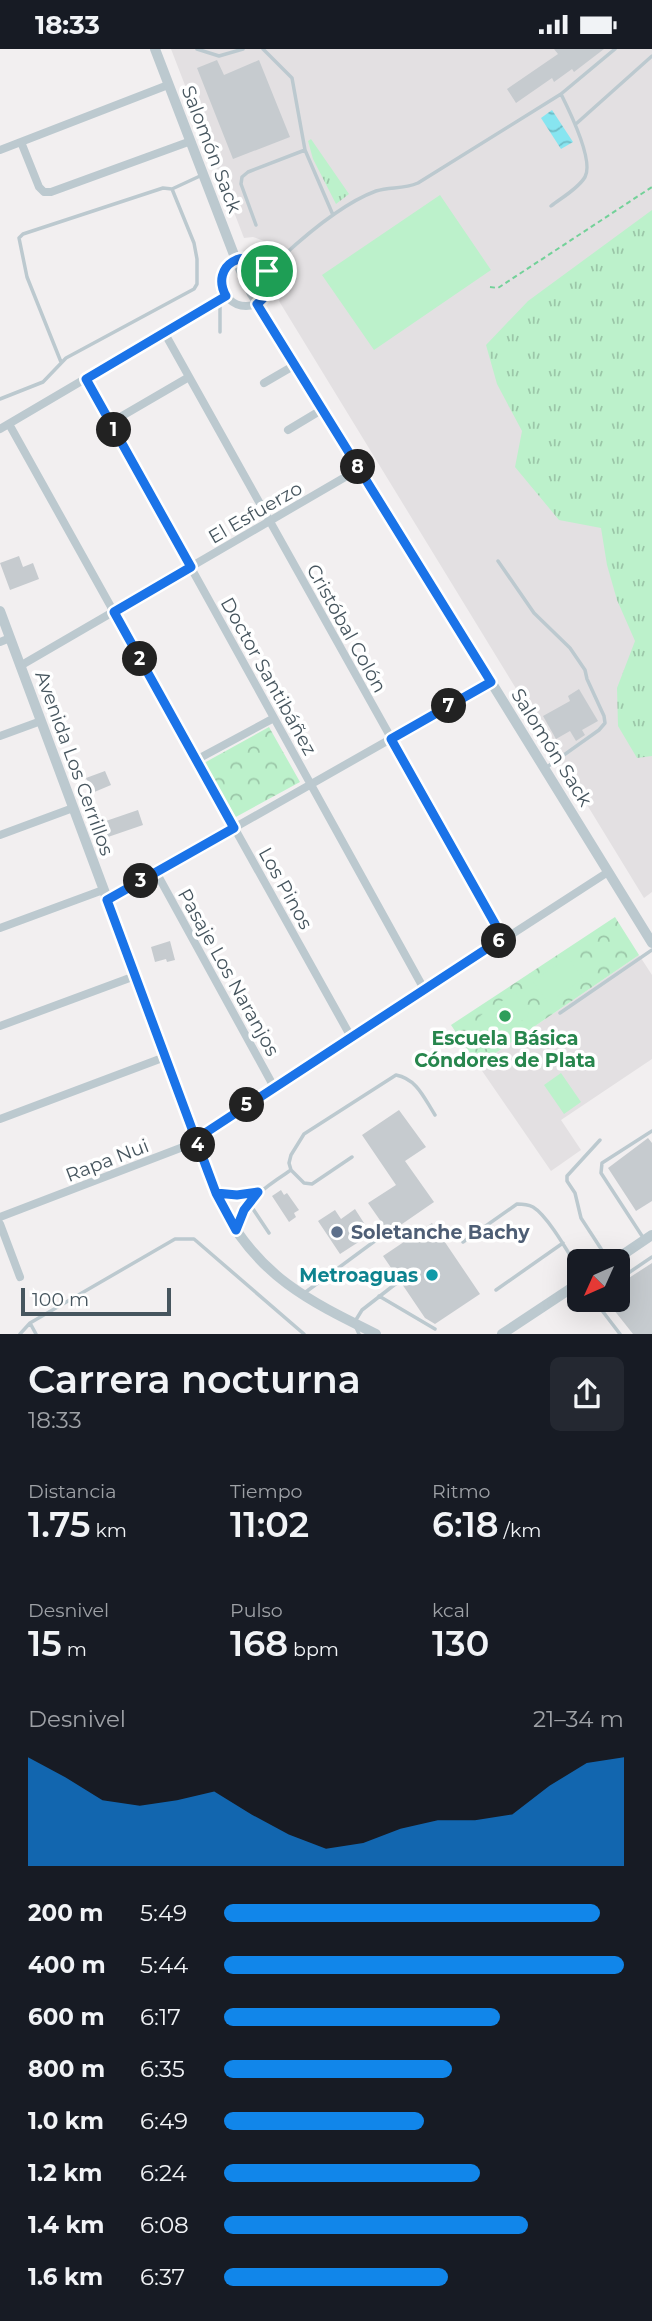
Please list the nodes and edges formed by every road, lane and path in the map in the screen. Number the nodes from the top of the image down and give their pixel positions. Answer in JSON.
{"nodes":[{"id":1,"x":167,"y":49,"type":"edge"},
{"id":2,"x":197,"y":49,"type":"edge"},
{"id":3,"x":243,"y":49,"type":"edge"},
{"id":4,"x":263,"y":49,"type":"edge"},
{"id":5,"x":615,"y":49,"type":"edge"},
{"id":6,"x":155,"y":51,"type":"edge"},
{"id":7,"x":652,"y":56,"type":"edge"},
{"id":8,"x":168,"y":85,"type":"junction"},
{"id":9,"x":561,"y":94,"type":"junction"},
{"id":10,"x":577,"y":124,"type":"junction"},
{"id":11,"x":191,"y":141,"type":"junction"},
{"id":12,"x":21,"y":142,"type":"junction"},
{"id":13,"x":0,"y":150,"type":"edge"},
{"id":14,"x":305,"y":150,"type":"junction"},
{"id":15,"x":202,"y":175,"type":"junction"},
{"id":16,"x":652,"y":187,"type":"edge"},
{"id":17,"x":172,"y":189,"type":"junction"},
{"id":18,"x":551,"y":206,"type":"dead end"},
{"id":19,"x":333,"y":215,"type":"junction"},
{"id":20,"x":256,"y":225,"type":"dead end"},
{"id":21,"x":236,"y":260,"type":"junction"},
{"id":22,"x":267,"y":271,"type":"junction"},
{"id":23,"x":490,"y":287,"type":"dead end"},
{"id":24,"x":223,"y":298,"type":"junction"},
{"id":25,"x":257,"y":304,"type":"junction"},
{"id":26,"x":164,"y":332,"type":"junction"},
{"id":27,"x":220,"y":332,"type":"dead end"},
{"id":28,"x":61,"y":362,"type":"junction"},
{"id":29,"x":295,"y":365,"type":"junction"},
{"id":30,"x":189,"y":377,"type":"junction"},
{"id":31,"x":86,"y":379,"type":"junction"},
{"id":32,"x":264,"y":383,"type":"dead end"},
{"id":33,"x":0,"y":398,"type":"edge"},
{"id":34,"x":323,"y":409,"type":"junction"},
{"id":35,"x":110,"y":422,"type":"junction"},
{"id":36,"x":9,"y":423,"type":"junction"},
{"id":37,"x":0,"y":429,"type":"edge"},
{"id":38,"x":288,"y":430,"type":"dead end"},
{"id":39,"x":359,"y":469,"type":"junction"},
{"id":40,"x":270,"y":521,"type":"junction"},
{"id":41,"x":498,"y":561,"type":"dead end"},
{"id":42,"x":191,"y":567,"type":"junction"},
{"id":43,"x":0,"y":611,"type":"edge"},
{"id":44,"x":114,"y":612,"type":"junction"},
{"id":45,"x":5,"y":640,"type":"edge"},
{"id":46,"x":20,"y":666,"type":"junction"},
{"id":47,"x":491,"y":682,"type":"junction"},
{"id":48,"x":274,"y":718,"type":"junction"},
{"id":49,"x":41,"y":721,"type":"junction"},
{"id":50,"x":0,"y":736,"type":"edge"},
{"id":51,"x":391,"y":739,"type":"junction"},
{"id":52,"x":197,"y":760,"type":"junction"},
{"id":53,"x":545,"y":769,"type":"junction"},
{"id":54,"x":311,"y":784,"type":"junction"},
{"id":55,"x":73,"y":808,"type":"junction"},
{"id":56,"x":234,"y":828,"type":"junction"},
{"id":57,"x":0,"y":835,"type":"edge"},
{"id":58,"x":608,"y":871,"type":"junction"},
{"id":59,"x":156,"y":872,"type":"junction"},
{"id":60,"x":105,"y":895,"type":"junction"},
{"id":61,"x":0,"y":928,"type":"edge"},
{"id":62,"x":503,"y":938,"type":"junction"},
{"id":63,"x":652,"y":943,"type":"edge"},
{"id":64,"x":652,"y":950,"type":"edge"},
{"id":65,"x":135,"y":976,"type":"junction"},
{"id":66,"x":424,"y":989,"type":"junction"},
{"id":67,"x":560,"y":1013,"type":"dead end"},
{"id":68,"x":0,"y":1026,"type":"edge"},
{"id":69,"x":351,"y":1037,"type":"junction"},
{"id":70,"x":166,"y":1057,"type":"junction"},
{"id":71,"x":274,"y":1087,"type":"junction"},
{"id":72,"x":435,"y":1115,"type":"dead end"},
{"id":73,"x":0,"y":1119,"type":"edge"},
{"id":74,"x":652,"y":1131,"type":"edge"},
{"id":75,"x":196,"y":1139,"type":"junction"},
{"id":76,"x":600,"y":1140,"type":"dead end"},
{"id":77,"x":352,"y":1157,"type":"dead end"},
{"id":78,"x":291,"y":1170,"type":"junction"},
{"id":79,"x":258,"y":1192,"type":"junction"},
{"id":80,"x":216,"y":1193,"type":"junction"},
{"id":81,"x":249,"y":1203,"type":"junction"},
{"id":82,"x":0,"y":1217,"type":"edge"},
{"id":83,"x":0,"y":1224,"type":"edge"},
{"id":84,"x":236,"y":1230,"type":"junction"},
{"id":85,"x":269,"y":1233,"type":"dead end"},
{"id":86,"x":383,"y":1235,"type":"dead end"},
{"id":87,"x":648,"y":1238,"type":"edge"},
{"id":88,"x":463,"y":1242,"type":"dead end"},
{"id":89,"x":563,"y":1243,"type":"junction"},
{"id":90,"x":602,"y":1249,"type":"edge"},
{"id":91,"x":567,"y":1250,"type":"edge"},
{"id":92,"x":630,"y":1250,"type":"edge"},
{"id":93,"x":652,"y":1257,"type":"edge"},
{"id":94,"x":630,"y":1272,"type":"edge"},
{"id":95,"x":20,"y":1277,"type":"dead end"},
{"id":96,"x":398,"y":1282,"type":"dead end"},
{"id":97,"x":496,"y":1290,"type":"dead end"},
{"id":98,"x":567,"y":1291,"type":"edge"},
{"id":99,"x":302,"y":1296,"type":"junction"},
{"id":100,"x":379,"y":1296,"type":"junction"},
{"id":101,"x":604,"y":1313,"type":"edge"},
{"id":102,"x":30,"y":1323,"type":"junction"},
{"id":103,"x":354,"y":1323,"type":"junction"},
{"id":104,"x":435,"y":1329,"type":"dead end"},
{"id":105,"x":20,"y":1334,"type":"edge"},
{"id":106,"x":37,"y":1334,"type":"edge"},
{"id":107,"x":304,"y":1334,"type":"edge"},
{"id":108,"x":359,"y":1334,"type":"edge"},
{"id":109,"x":376,"y":1334,"type":"edge"},
{"id":110,"x":502,"y":1334,"type":"edge"},
{"id":111,"x":620,"y":1334,"type":"edge"}],
"edges":[{"from":1,"to":6,"type":"lane"},
{"from":2,"to":3,"type":"lane"},
{"from":4,"to":14,"type":"lane"},
{"from":5,"to":9,"type":"lane"},
{"from":6,"to":8,"type":"street","name":"Salomón Sack"},
{"from":7,"to":10,"type":"lane"},
{"from":8,"to":11,"type":"street","name":"Salomón Sack"},
{"from":8,"to":12,"type":"street"},
{"from":9,"to":10,"type":"lane"},
{"from":9,"to":19,"type":"lane"},
{"from":10,"to":18,"type":"lane"},
{"from":11,"to":12,"type":"street"},
{"from":11,"to":15,"type":"street","name":"Salomón Sack"},
{"from":12,"to":13,"type":"street"},
{"from":14,"to":19,"type":"lane"},
{"from":14,"to":20,"type":"lane"},
{"from":15,"to":17,"type":"lane"},
{"from":15,"to":21,"type":"street","name":"Salomón Sack"},
{"from":16,"to":23,"type":"path"},
{"from":17,"to":28,"type":"lane"},
{"from":17,"to":28,"type":"lane"},
{"from":19,"to":22,"type":"lane"},
{"from":21,"to":22,"type":"street"},
{"from":21,"to":24,"type":"street"},
{"from":21,"to":25,"type":"street","name":"Salomón Sack"},
{"from":22,"to":25,"type":"street"},
{"from":24,"to":25,"type":"street"},
{"from":24,"to":26,"type":"street"},
{"from":24,"to":27,"type":"lane"},
{"from":25,"to":29,"type":"street","name":"Salomón Sack"},
{"from":26,"to":30,"type":"street","name":"Cristóbal Colón"},
{"from":26,"to":31,"type":"street"},
{"from":28,"to":33,"type":"lane"},
{"from":29,"to":32,"type":"street"},
{"from":29,"to":34,"type":"street","name":"Salomón Sack"},
{"from":30,"to":35,"type":"street"},
{"from":30,"to":40,"type":"street","name":"Cristóbal Colón"},
{"from":31,"to":35,"type":"street","name":"Doctor Santibáñez"},
{"from":31,"to":36,"type":"street"},
{"from":34,"to":38,"type":"street"},
{"from":34,"to":39,"type":"street","name":"Salomón Sack"},
{"from":35,"to":42,"type":"street","name":"Doctor Santibáñez"},
{"from":36,"to":37,"type":"street"},
{"from":36,"to":44,"type":"street","name":"Los Pinos"},
{"from":39,"to":40,"type":"street","name":"El Esfuerzo"},
{"from":39,"to":47,"type":"street","name":"Salomón Sack"},
{"from":40,"to":42,"type":"street","name":"El Esfuerzo"},
{"from":40,"to":51,"type":"street","name":"Cristóbal Colón"},
{"from":41,"to":53,"type":"lane"},
{"from":42,"to":44,"type":"street","name":"El Esfuerzo"},
{"from":42,"to":48,"type":"street","name":"Doctor Santibáñez"},
{"from":43,"to":45,"type":"street","name":"Avenida Los Cerrillos"},
{"from":44,"to":46,"type":"street","name":"El Esfuerzo"},
{"from":44,"to":52,"type":"street","name":"Los Pinos"},
{"from":45,"to":46,"type":"street","name":"Avenida Los Cerrillos"},
{"from":46,"to":49,"type":"street","name":"Avenida Los Cerrillos"},
{"from":47,"to":51,"type":"street"},
{"from":47,"to":53,"type":"street","name":"Salomón Sack"},
{"from":48,"to":52,"type":"street"},
{"from":48,"to":54,"type":"street","name":"Doctor Santibáñez"},
{"from":49,"to":50,"type":"street"},
{"from":49,"to":55,"type":"street","name":"Avenida Los Cerrillos"},
{"from":51,"to":54,"type":"street"},
{"from":51,"to":62,"type":"street","name":"Cristóbal Colón"},
{"from":52,"to":56,"type":"street","name":"Los Pinos"},
{"from":53,"to":58,"type":"street","name":"Salomón Sack"},
{"from":54,"to":56,"type":"street"},
{"from":54,"to":66,"type":"street","name":"Doctor Santibáñez"},
{"from":55,"to":57,"type":"street"},
{"from":55,"to":60,"type":"street","name":"Avenida Los Cerrillos"},
{"from":56,"to":59,"type":"street"},
{"from":56,"to":69,"type":"street","name":"Los Pinos"},
{"from":58,"to":62,"type":"street","name":"Rapa Nui"},
{"from":58,"to":63,"type":"street","name":"Salomón Sack"},
{"from":59,"to":60,"type":"street"},
{"from":59,"to":71,"type":"street","name":"Pasaje Los Naranjos"},
{"from":60,"to":61,"type":"street"},
{"from":60,"to":65,"type":"street","name":"Avenida Los Cerrillos"},
{"from":62,"to":66,"type":"street","name":"Rapa Nui"},
{"from":64,"to":67,"type":"lane"},
{"from":65,"to":68,"type":"street"},
{"from":65,"to":70,"type":"street","name":"Avenida Los Cerrillos"},
{"from":66,"to":69,"type":"street","name":"Rapa Nui"},
{"from":69,"to":71,"type":"street","name":"Rapa Nui"},
{"from":70,"to":73,"type":"street"},
{"from":70,"to":75,"type":"street","name":"Avenida Los Cerrillos"},
{"from":71,"to":75,"type":"street","name":"Rapa Nui"},
{"from":72,"to":78,"type":"lane"},
{"from":74,"to":87,"type":"lane"},
{"from":75,"to":80,"type":"street","name":"Avenida Los Cerrillos"},
{"from":75,"to":82,"type":"street","name":"Rapa Nui"},
{"from":76,"to":90,"type":"lane"},
{"from":77,"to":78,"type":"lane"},
{"from":78,"to":79,"type":"lane"},
{"from":79,"to":80,"type":"lane"},
{"from":79,"to":81,"type":"lane"},
{"from":80,"to":84,"type":"street","name":"Avenida Los Cerrillos"},
{"from":81,"to":84,"type":"lane"},
{"from":81,"to":85,"type":"lane"},
{"from":83,"to":95,"type":"street"},
{"from":84,"to":99,"type":"street","name":"Avenida Los Cerrillos"},
{"from":86,"to":99,"type":"lane"},
{"from":87,"to":92,"type":"street"},
{"from":88,"to":89,"type":"lane"},
{"from":89,"to":91,"type":"lane"},
{"from":89,"to":97,"type":"lane"},
{"from":93,"to":94,"type":"lane"},
{"from":96,"to":100,"type":"lane"},
{"from":98,"to":110,"type":"street"},
{"from":99,"to":103,"type":"street","name":"Avenida Los Cerrillos"},
{"from":100,"to":103,"type":"lane"},
{"from":100,"to":104,"type":"lane"},
{"from":101,"to":111,"type":"lane"},
{"from":102,"to":105,"type":"lane"},
{"from":102,"to":106,"type":"lane"},
{"from":102,"to":107,"type":"lane"},
{"from":103,"to":108,"type":"lane"},
{"from":103,"to":109,"type":"street","name":"Avenida Los Cerrillos"}]}
